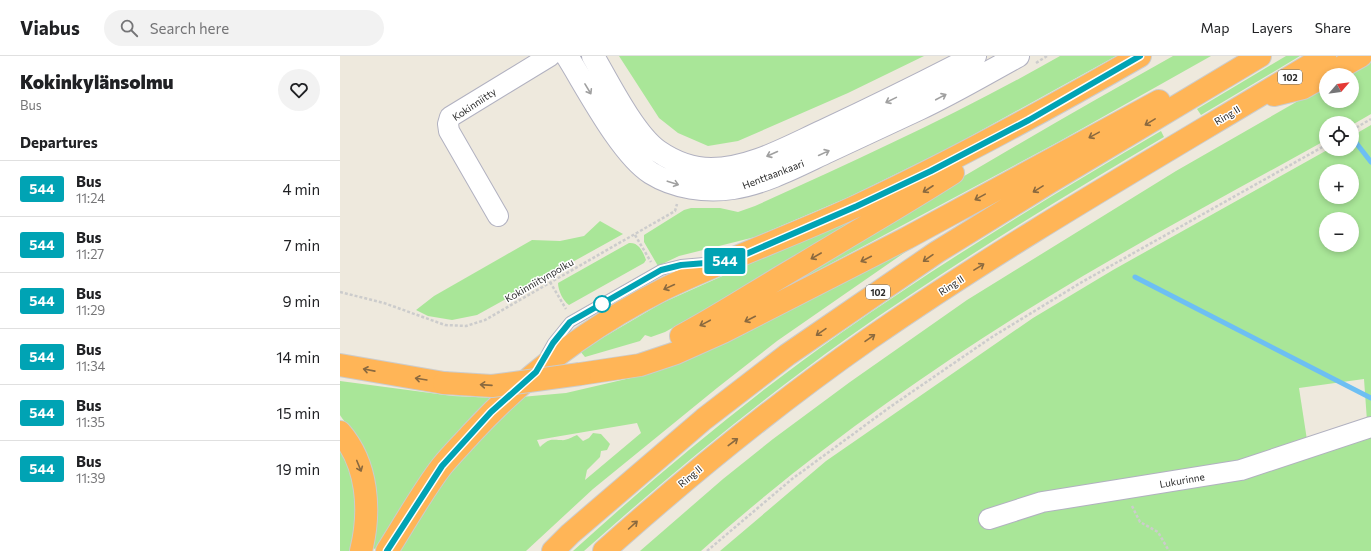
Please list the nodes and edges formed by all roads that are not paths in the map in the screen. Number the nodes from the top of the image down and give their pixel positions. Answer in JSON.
{"nodes":[{"id":1,"x":550,"y":56,"type":"edge"},
{"id":2,"x":567,"y":56,"type":"edge"},
{"id":3,"x":593,"y":56,"type":"edge"},
{"id":4,"x":975,"y":56,"type":"edge"},
{"id":5,"x":1018,"y":56,"type":"edge"},
{"id":6,"x":1140,"y":56,"type":"edge"},
{"id":7,"x":1260,"y":56,"type":"edge"},
{"id":8,"x":1325,"y":56,"type":"edge"},
{"id":9,"x":1361,"y":56,"type":"edge"},
{"id":10,"x":1339,"y":68,"type":"edge"},
{"id":11,"x":1231,"y":73,"type":"junction"},
{"id":12,"x":1319,"y":79,"type":"edge"},
{"id":13,"x":1255,"y":99,"type":"junction"},
{"id":14,"x":1029,"y":120,"type":"junction"},
{"id":15,"x":498,"y":216,"type":"dead end"},
{"id":16,"x":340,"y":365,"type":"edge"},
{"id":17,"x":609,"y":368,"type":"junction"},
{"id":18,"x":1371,"y":427,"type":"edge"},
{"id":19,"x":340,"y":432,"type":"edge"},
{"id":20,"x":989,"y":519,"type":"dead end"},
{"id":21,"x":361,"y":551,"type":"edge"},
{"id":22,"x":387,"y":551,"type":"edge"},
{"id":23,"x":553,"y":551,"type":"edge"},
{"id":24,"x":604,"y":551,"type":"edge"}],
"edges":[{"from":1,"to":15,"type":"street","name":"Kokinniitty"},
{"from":2,"to":5,"type":"main road","name":"Henttaankaari","one_way":true},
{"from":4,"to":3,"type":"main road","name":"Henttaankaari","one_way":true},
{"from":6,"to":14,"type":"highway"},
{"from":7,"to":11,"type":"highway","number":"102"},
{"from":8,"to":13,"type":"highway","name":"Ring II","number":"102"},
{"from":9,"to":10,"type":"highway"},
{"from":11,"to":17,"type":"highway","one_way":true},
{"from":11,"to":23,"type":"highway","number":"102","one_way":true},
{"from":12,"to":13,"type":"highway"},
{"from":24,"to":13,"type":"highway","name":"Ring II","number":"102","one_way":true},
{"from":14,"to":17,"type":"highway","one_way":true},
{"from":14,"to":22,"type":"highway","one_way":true},
{"from":17,"to":16,"type":"highway","one_way":true,"bridge":true},
{"from":18,"to":20,"type":"street","name":"Lukurinne"},
{"from":19,"to":21,"type":"highway","one_way":true}]}
